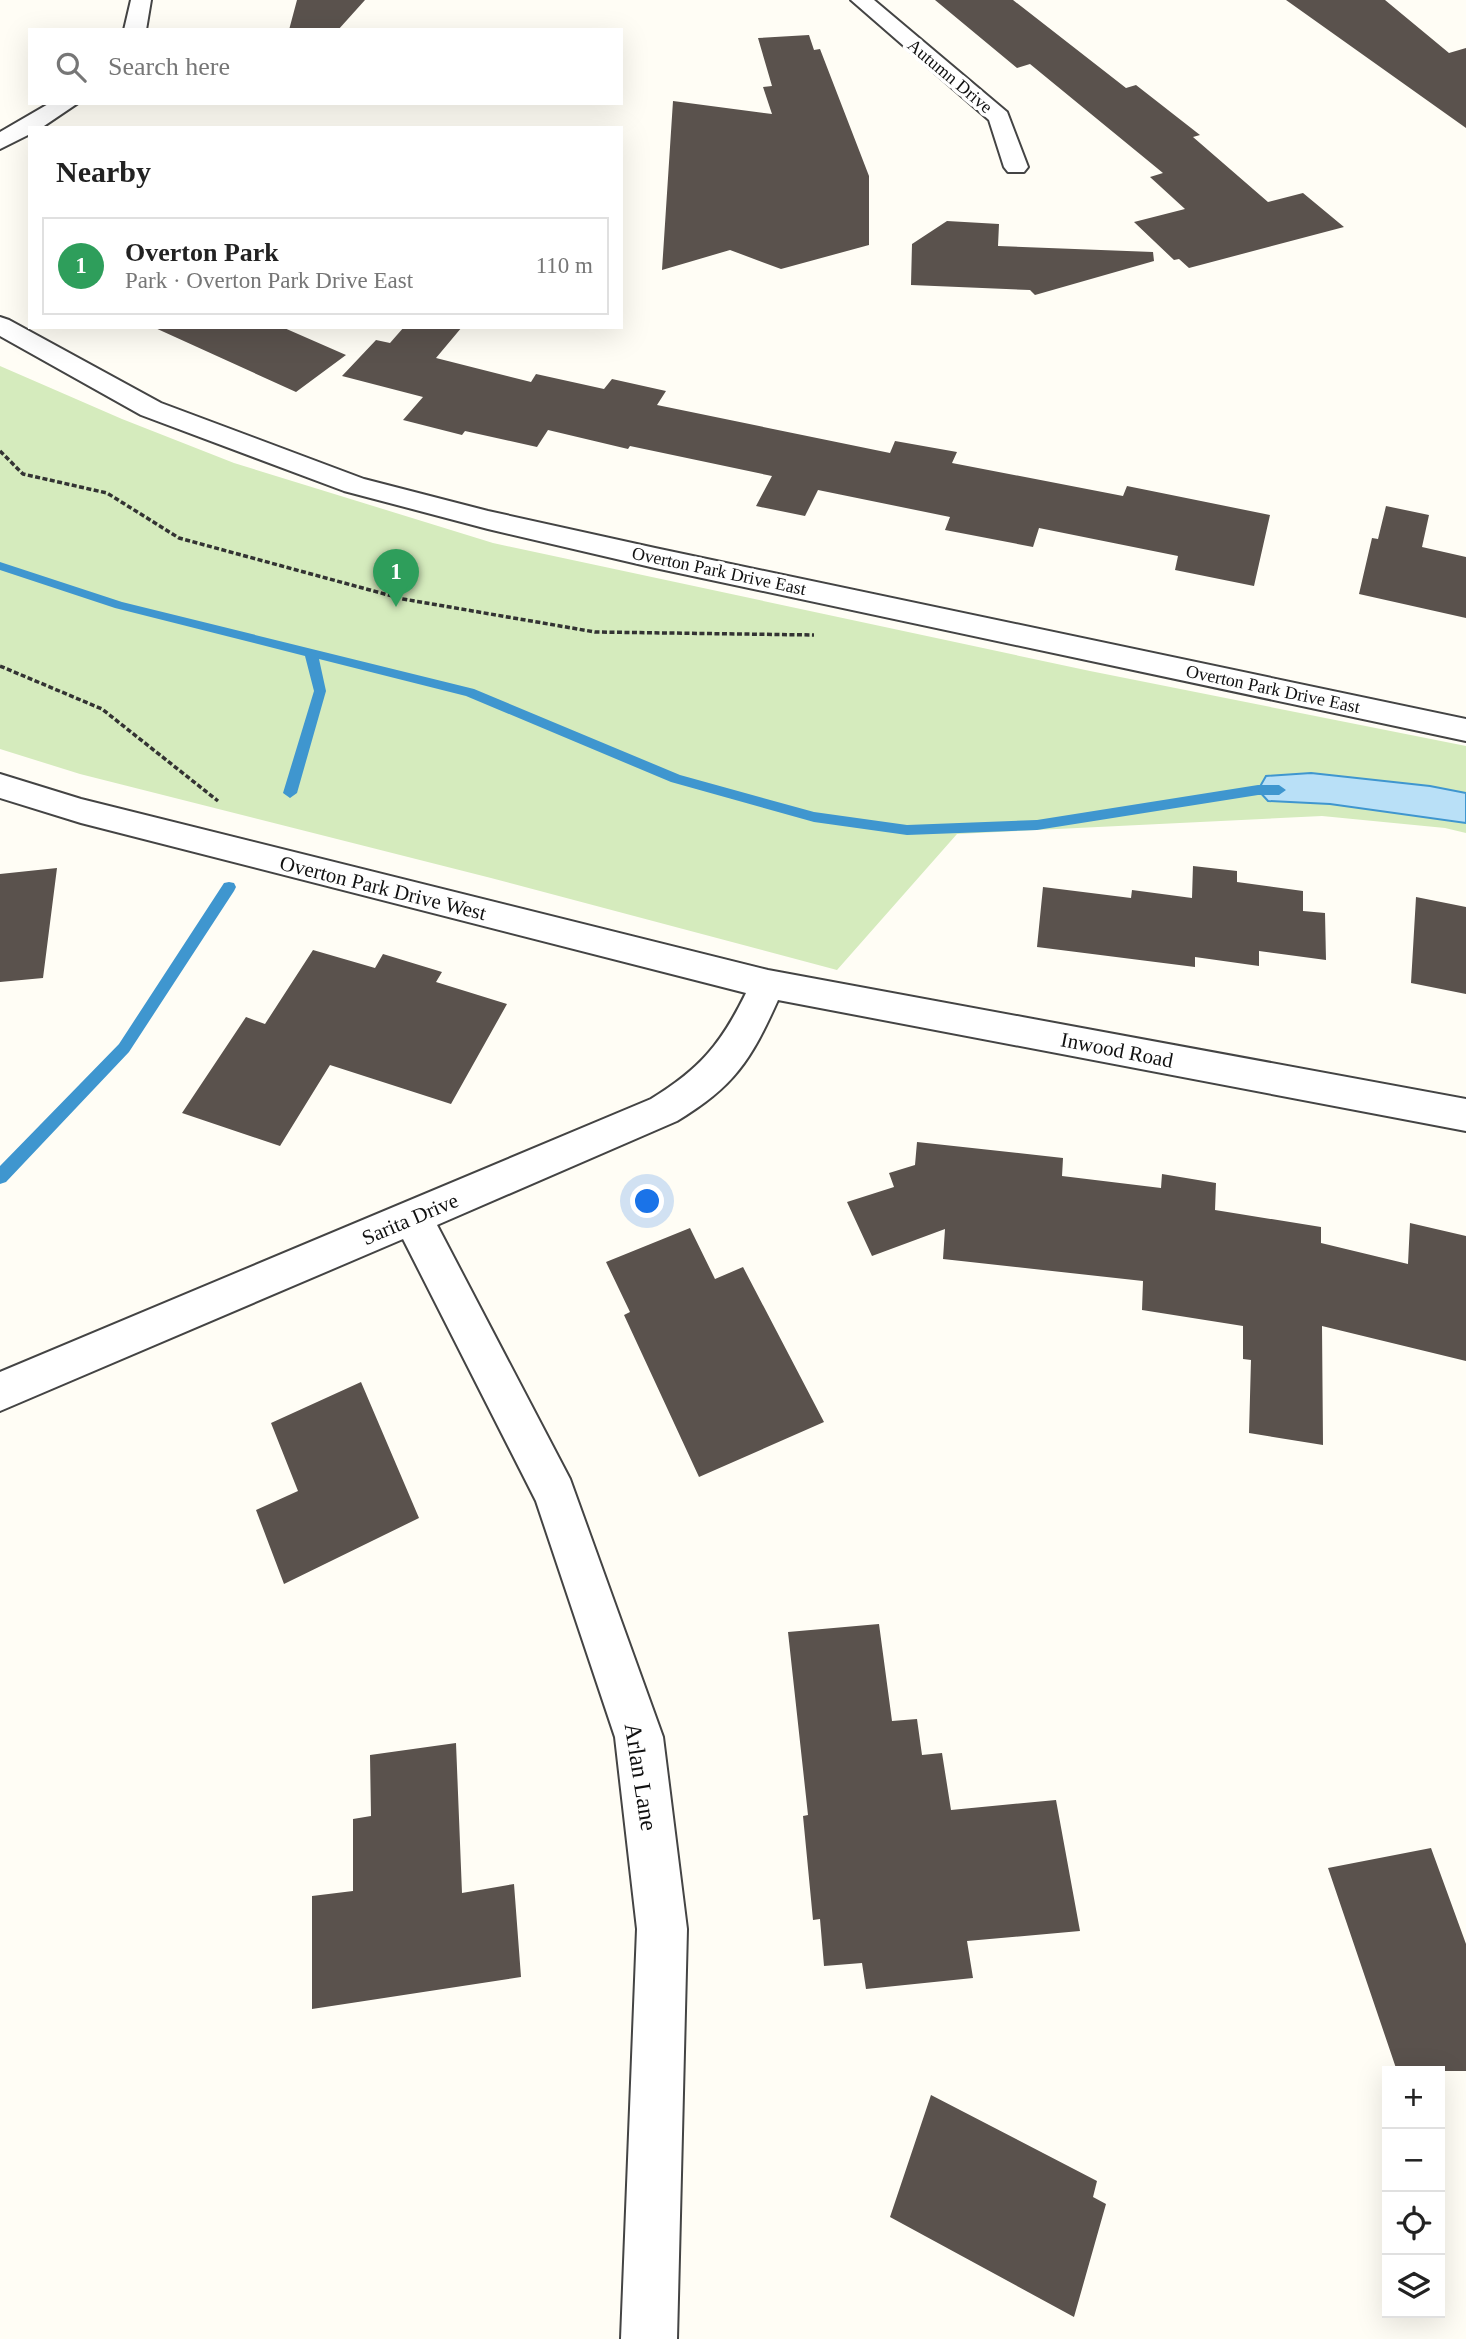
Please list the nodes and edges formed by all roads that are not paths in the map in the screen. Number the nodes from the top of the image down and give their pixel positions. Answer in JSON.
{"nodes":[{"id":1,"x":141,"y":0,"type":"edge"},
{"id":2,"x":860,"y":0,"type":"edge"},
{"id":3,"x":135,"y":28,"type":"edge"},
{"id":4,"x":64,"y":105,"type":"edge"},
{"id":5,"x":0,"y":142,"type":"edge"},
{"id":6,"x":1016,"y":167,"type":"dead end"},
{"id":7,"x":0,"y":325,"type":"edge"},
{"id":8,"x":1466,"y":730,"type":"edge"},
{"id":9,"x":0,"y":786,"type":"edge"},
{"id":10,"x":768,"y":984,"type":"junction"},
{"id":11,"x":1466,"y":1115,"type":"edge"},
{"id":12,"x":413,"y":1218,"type":"junction"},
{"id":13,"x":0,"y":1392,"type":"edge"},
{"id":14,"x":649,"y":2339,"type":"edge"}],
"edges":[{"from":1,"to":3,"type":"street"},
{"from":2,"to":6,"type":"street","name":"Autumn Drive"},
{"from":4,"to":5,"type":"street"},
{"from":7,"to":8,"type":"street","name":"Overton Park Drive East"},
{"from":9,"to":10,"type":"street","name":"Overton Park Drive West"},
{"from":10,"to":11,"type":"street","name":"Inwood Road"},
{"from":10,"to":12,"type":"street","name":"Sarita Drive"},
{"from":12,"to":13,"type":"street","name":"Sarita Drive"},
{"from":12,"to":14,"type":"street","name":"Arlan Lane"}]}
